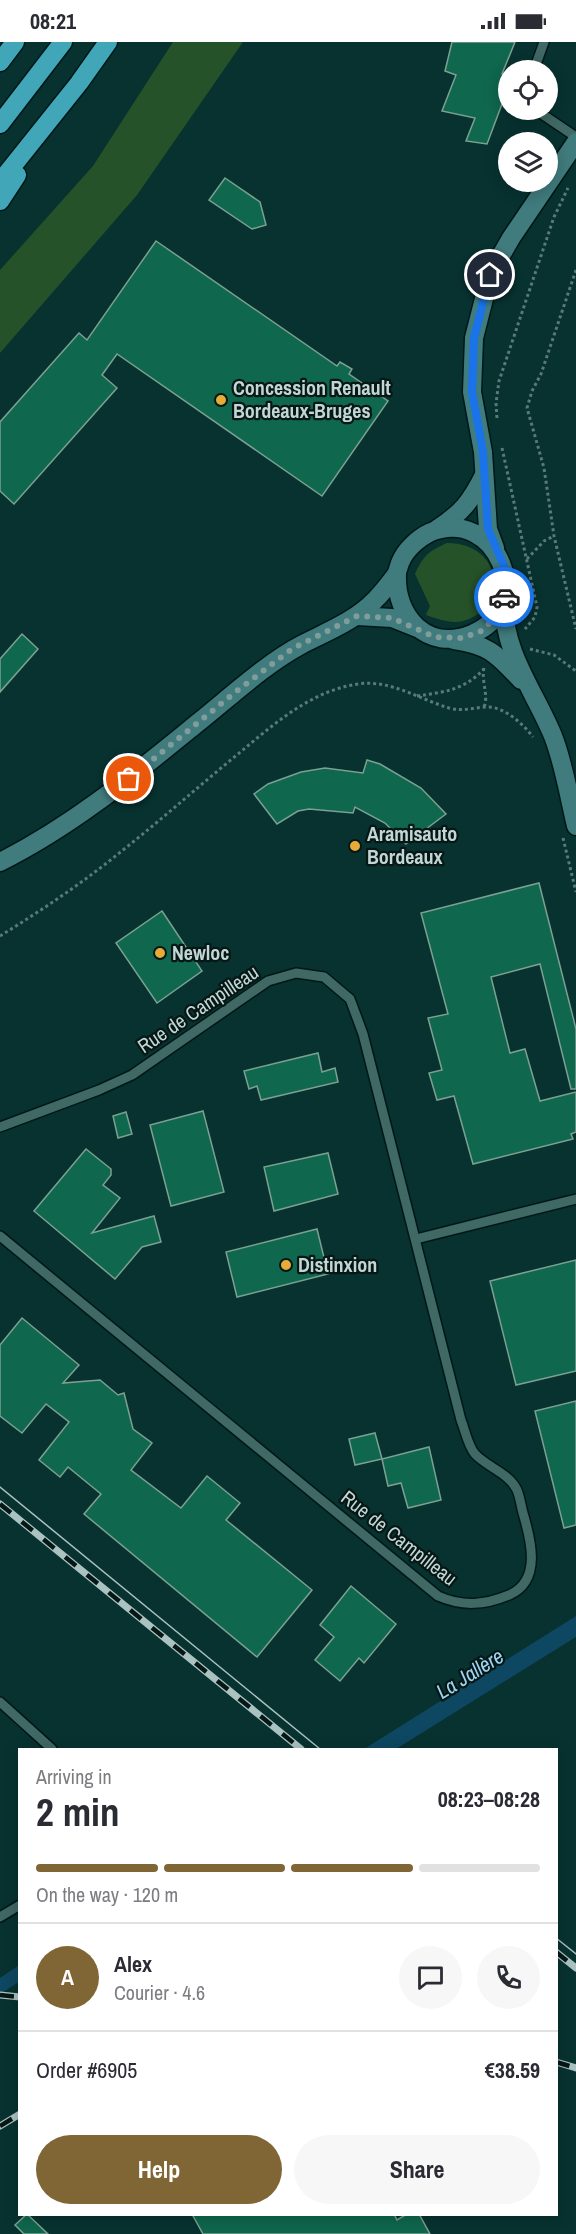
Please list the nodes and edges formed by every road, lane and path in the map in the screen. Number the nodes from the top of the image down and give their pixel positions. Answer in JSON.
{"nodes":[{"id":1,"x":15,"y":42,"type":"edge"},
{"id":2,"x":63,"y":42,"type":"edge"},
{"id":3,"x":108,"y":42,"type":"edge"},
{"id":4,"x":544,"y":42,"type":"edge"},
{"id":5,"x":538,"y":60,"type":"edge"},
{"id":6,"x":0,"y":62,"type":"edge"},
{"id":7,"x":80,"y":84,"type":"junction"},
{"id":8,"x":551,"y":120,"type":"edge"},
{"id":9,"x":0,"y":124,"type":"edge"},
{"id":10,"x":576,"y":137,"type":"edge"},
{"id":11,"x":576,"y":142,"type":"edge"},
{"id":12,"x":0,"y":182,"type":"edge"},
{"id":13,"x":572,"y":182,"type":"dead end"},
{"id":14,"x":0,"y":201,"type":"edge"},
{"id":15,"x":576,"y":270,"type":"edge"},
{"id":16,"x":497,"y":423,"type":"dead end"},
{"id":17,"x":501,"y":445,"type":"dead end"},
{"id":18,"x":485,"y":473,"type":"junction"},
{"id":19,"x":433,"y":531,"type":"junction"},
{"id":20,"x":554,"y":536,"type":"junction"},
{"id":21,"x":495,"y":550,"type":"junction"},
{"id":22,"x":527,"y":559,"type":"junction"},
{"id":23,"x":397,"y":574,"type":"junction"},
{"id":24,"x":504,"y":601,"type":"junction"},
{"id":25,"x":357,"y":616,"type":"junction"},
{"id":26,"x":418,"y":628,"type":"junction"},
{"id":27,"x":576,"y":629,"type":"edge"},
{"id":28,"x":444,"y":639,"type":"junction"},
{"id":29,"x":502,"y":648,"type":"junction"},
{"id":30,"x":484,"y":707,"type":"junction"},
{"id":31,"x":534,"y":740,"type":"dead end"},
{"id":32,"x":569,"y":828,"type":"edge"},
{"id":33,"x":0,"y":862,"type":"edge"},
{"id":34,"x":576,"y":892,"type":"edge"},
{"id":35,"x":0,"y":936,"type":"edge"},
{"id":36,"x":0,"y":1127,"type":"edge"},
{"id":37,"x":576,"y":1199,"type":"edge"},
{"id":38,"x":0,"y":1236,"type":"edge"},
{"id":39,"x":416,"y":1239,"type":"junction"},
{"id":40,"x":0,"y":1702,"type":"edge"},
{"id":41,"x":51,"y":1748,"type":"edge"},
{"id":42,"x":18,"y":1906,"type":"edge"},
{"id":43,"x":0,"y":1917,"type":"edge"}],
"edges":[{"from":1,"to":6,"type":"highway"},
{"from":2,"to":9,"type":"highway"},
{"from":3,"to":7,"type":"highway"},
{"from":4,"to":5,"type":"lane"},
{"from":7,"to":12,"type":"highway"},
{"from":7,"to":14,"type":"highway"},
{"from":8,"to":10,"type":"lane"},
{"from":11,"to":18,"type":"main road"},
{"from":13,"to":16,"type":"path"},
{"from":15,"to":20,"type":"path"},
{"from":17,"to":22,"type":"path"},
{"from":18,"to":19,"type":"main road"},
{"from":18,"to":21,"type":"main road"},
{"from":19,"to":21,"type":"main road"},
{"from":19,"to":23,"type":"main road"},
{"from":20,"to":22,"type":"path"},
{"from":20,"to":27,"type":"path"},
{"from":21,"to":24,"type":"main road"},
{"from":22,"to":29,"type":"path"},
{"from":23,"to":25,"type":"main road"},
{"from":23,"to":26,"type":"main road"},
{"from":24,"to":28,"type":"main road"},
{"from":24,"to":29,"type":"main road"},
{"from":25,"to":26,"type":"main road"},
{"from":25,"to":33,"type":"main road"},
{"from":26,"to":28,"type":"main road"},
{"from":28,"to":29,"type":"main road"},
{"from":29,"to":30,"type":"path"},
{"from":29,"to":32,"type":"main road"},
{"from":30,"to":31,"type":"path"},
{"from":30,"to":35,"type":"path"},
{"from":32,"to":34,"type":"path"},
{"from":36,"to":39,"type":"lane","name":"Rue de Campilleau"},
{"from":37,"to":39,"type":"lane"},
{"from":38,"to":39,"type":"lane","name":"Rue de Campilleau"},
{"from":40,"to":41,"type":"lane"},
{"from":42,"to":43,"type":"lane"}]}
